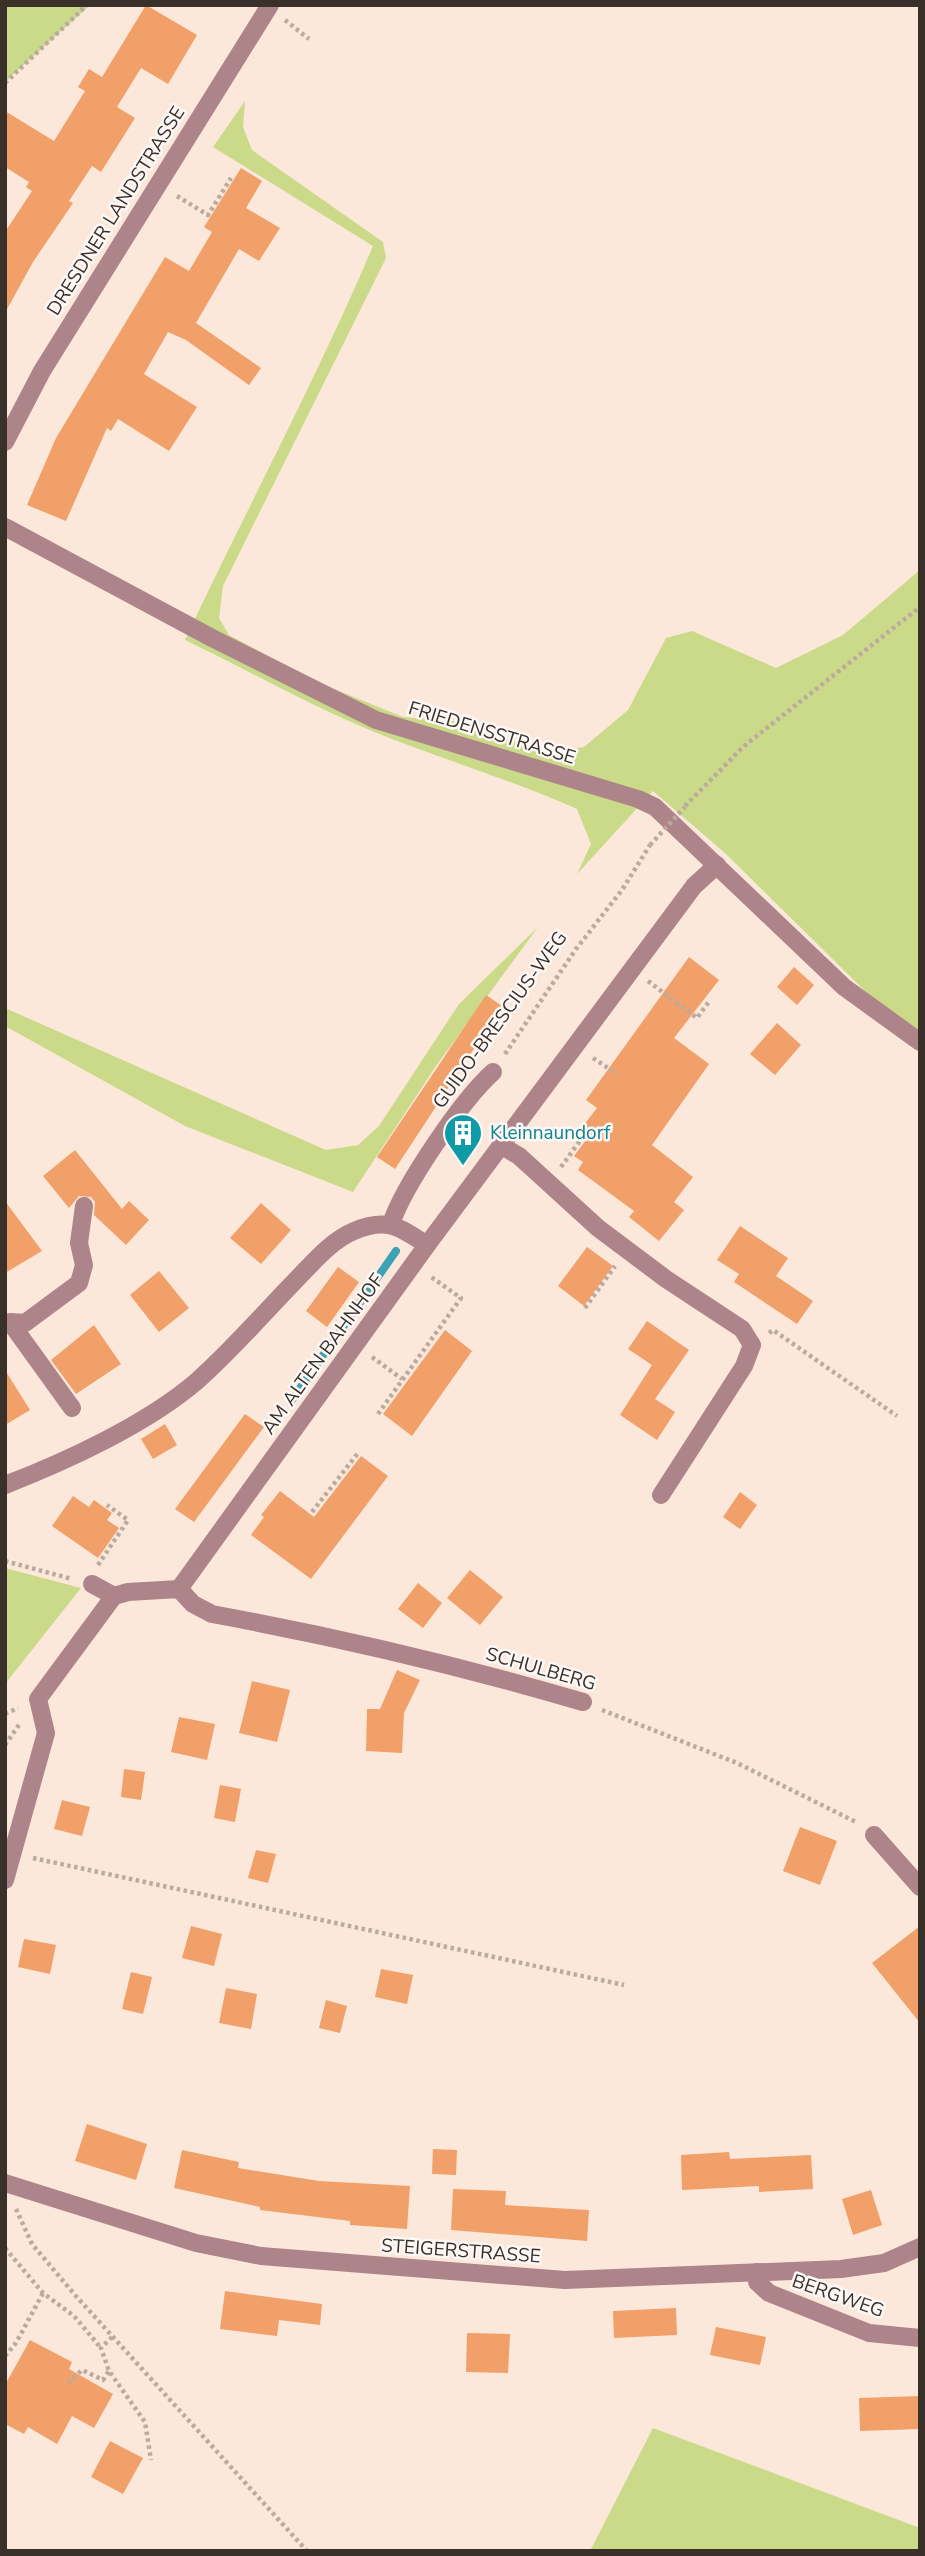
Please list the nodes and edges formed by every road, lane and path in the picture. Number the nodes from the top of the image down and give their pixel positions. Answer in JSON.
{"nodes":[{"id":1,"x":87,"y":5,"type":"edge"},
{"id":2,"x":270,"y":5,"type":"edge"},
{"id":3,"x":287,"y":22,"type":"dead end"},
{"id":4,"x":309,"y":39,"type":"dead end"},
{"id":5,"x":5,"y":83,"type":"edge"},
{"id":6,"x":231,"y":178,"type":"dead end"},
{"id":7,"x":173,"y":194,"type":"dead end"},
{"id":8,"x":5,"y":442,"type":"edge"},
{"id":9,"x":5,"y":527,"type":"edge"},
{"id":10,"x":920,"y":607,"type":"edge"},
{"id":11,"x":717,"y":864,"type":"junction"},
{"id":12,"x":633,"y":970,"type":"junction"},
{"id":13,"x":710,"y":1000,"type":"dead end"},
{"id":14,"x":920,"y":1042,"type":"edge"},
{"id":15,"x":592,"y":1058,"type":"dead end"},
{"id":16,"x":493,"y":1072,"type":"joint"},
{"id":17,"x":617,"y":1074,"type":"dead end"},
{"id":18,"x":590,"y":1127,"type":"dead end"},
{"id":19,"x":502,"y":1146,"type":"junction"},
{"id":20,"x":554,"y":1177,"type":"dead end"},
{"id":21,"x":84,"y":1206,"type":"dead end"},
{"id":22,"x":391,"y":1224,"type":"junction"},
{"id":23,"x":428,"y":1245,"type":"junction"},
{"id":24,"x":627,"y":1250,"type":"junction"},
{"id":25,"x":413,"y":1265,"type":"junction"},
{"id":26,"x":585,"y":1308,"type":"dead end"},
{"id":27,"x":8,"y":1323,"type":"edge"},
{"id":28,"x":356,"y":1345,"type":"junction"},
{"id":29,"x":752,"y":1345,"type":"junction"},
{"id":30,"x":402,"y":1379,"type":"junction"},
{"id":31,"x":72,"y":1408,"type":"dead end"},
{"id":32,"x":378,"y":1413,"type":"dead end"},
{"id":33,"x":898,"y":1416,"type":"dead end"},
{"id":34,"x":358,"y":1452,"type":"dead end"},
{"id":35,"x":5,"y":1485,"type":"edge"},
{"id":36,"x":661,"y":1495,"type":"dead end"},
{"id":37,"x":107,"y":1505,"type":"dead end"},
{"id":38,"x":312,"y":1512,"type":"dead end"},
{"id":39,"x":5,"y":1561,"type":"edge"},
{"id":40,"x":97,"y":1566,"type":"dead end"},
{"id":41,"x":92,"y":1584,"type":"joint"},
{"id":42,"x":179,"y":1589,"type":"junction"},
{"id":43,"x":114,"y":1596,"type":"junction"},
{"id":44,"x":583,"y":1702,"type":"joint"},
{"id":45,"x":874,"y":1835,"type":"joint"},
{"id":46,"x":12,"y":1853,"type":"junction"},
{"id":47,"x":5,"y":1880,"type":"edge"},
{"id":48,"x":920,"y":1887,"type":"edge"},
{"id":49,"x":624,"y":1985,"type":"dead end"},
{"id":50,"x":5,"y":2183,"type":"edge"},
{"id":51,"x":12,"y":2201,"type":"dead end"},
{"id":52,"x":920,"y":2247,"type":"edge"},
{"id":53,"x":5,"y":2248,"type":"edge"},
{"id":54,"x":757,"y":2272,"type":"junction"},
{"id":55,"x":43,"y":2293,"type":"junction"},
{"id":56,"x":112,"y":2337,"type":"junction"},
{"id":57,"x":920,"y":2338,"type":"edge"},
{"id":58,"x":101,"y":2348,"type":"junction"},
{"id":59,"x":5,"y":2356,"type":"edge"},
{"id":60,"x":109,"y":2371,"type":"junction"},
{"id":61,"x":68,"y":2383,"type":"dead end"},
{"id":62,"x":151,"y":2460,"type":"dead end"},
{"id":63,"x":307,"y":2551,"type":"edge"}],
"edges":[{"from":1,"to":5,"type":"path"},
{"from":2,"to":8,"type":"street","name":"DRESDNER LANDSTRASSE"},
{"from":3,"to":4,"type":"path"},
{"from":6,"to":7,"type":"path"},
{"from":9,"to":11,"type":"street","name":"FRIEDENSSTRASSE"},
{"from":10,"to":16,"type":"path","name":"GUIDO-BRESCIUS-WEG","bridge":true},
{"from":11,"to":12,"type":"street","name":"AM ALTEN BAHNHOF"},
{"from":11,"to":14,"type":"street","name":"FRIEDENSSTRASSE"},
{"from":12,"to":13,"type":"path"},
{"from":12,"to":19,"type":"street","name":"AM ALTEN BAHNHOF"},
{"from":15,"to":17,"type":"path"},
{"from":16,"to":22,"type":"street","name":"GUIDO-BRESCIUS-WEG"},
{"from":18,"to":20,"type":"path"},
{"from":19,"to":23,"type":"street","name":"AM ALTEN BAHNHOF"},
{"from":19,"to":24,"type":"street"},
{"from":21,"to":27,"type":"street"},
{"from":22,"to":23,"type":"street"},
{"from":22,"to":35,"type":"street"},
{"from":23,"to":25,"type":"street","name":"AM ALTEN BAHNHOF"},
{"from":24,"to":26,"type":"path"},
{"from":24,"to":29,"type":"street"},
{"from":25,"to":28,"type":"street","name":"AM ALTEN BAHNHOF"},
{"from":25,"to":30,"type":"path"},
{"from":27,"to":31,"type":"street"},
{"from":28,"to":30,"type":"path"},
{"from":28,"to":42,"type":"street","name":"AM ALTEN BAHNHOF"},
{"from":29,"to":33,"type":"path"},
{"from":29,"to":36,"type":"street"},
{"from":30,"to":32,"type":"path"},
{"from":34,"to":38,"type":"path"},
{"from":37,"to":40,"type":"path"},
{"from":39,"to":41,"type":"path"},
{"from":41,"to":43,"type":"street"},
{"from":42,"to":43,"type":"street"},
{"from":42,"to":44,"type":"street","name":"SCHULBERG"},
{"from":43,"to":46,"type":"street"},
{"from":44,"to":45,"type":"path","name":"SCHULBERG"},
{"from":45,"to":48,"type":"street"},
{"from":46,"to":47,"type":"street"},
{"from":46,"to":49,"type":"path"},
{"from":50,"to":54,"type":"street","name":"STEIGERSTRASSE"},
{"from":51,"to":56,"type":"path"},
{"from":52,"to":54,"type":"street","name":"STEIGERSTRASSE"},
{"from":53,"to":55,"type":"path"},
{"from":54,"to":57,"type":"street","name":"BERGWEG"},
{"from":55,"to":58,"type":"path"},
{"from":55,"to":59,"type":"path"},
{"from":56,"to":58,"type":"path"},
{"from":56,"to":63,"type":"path"},
{"from":58,"to":60,"type":"path"},
{"from":60,"to":61,"type":"path"},
{"from":60,"to":62,"type":"path"}]}
